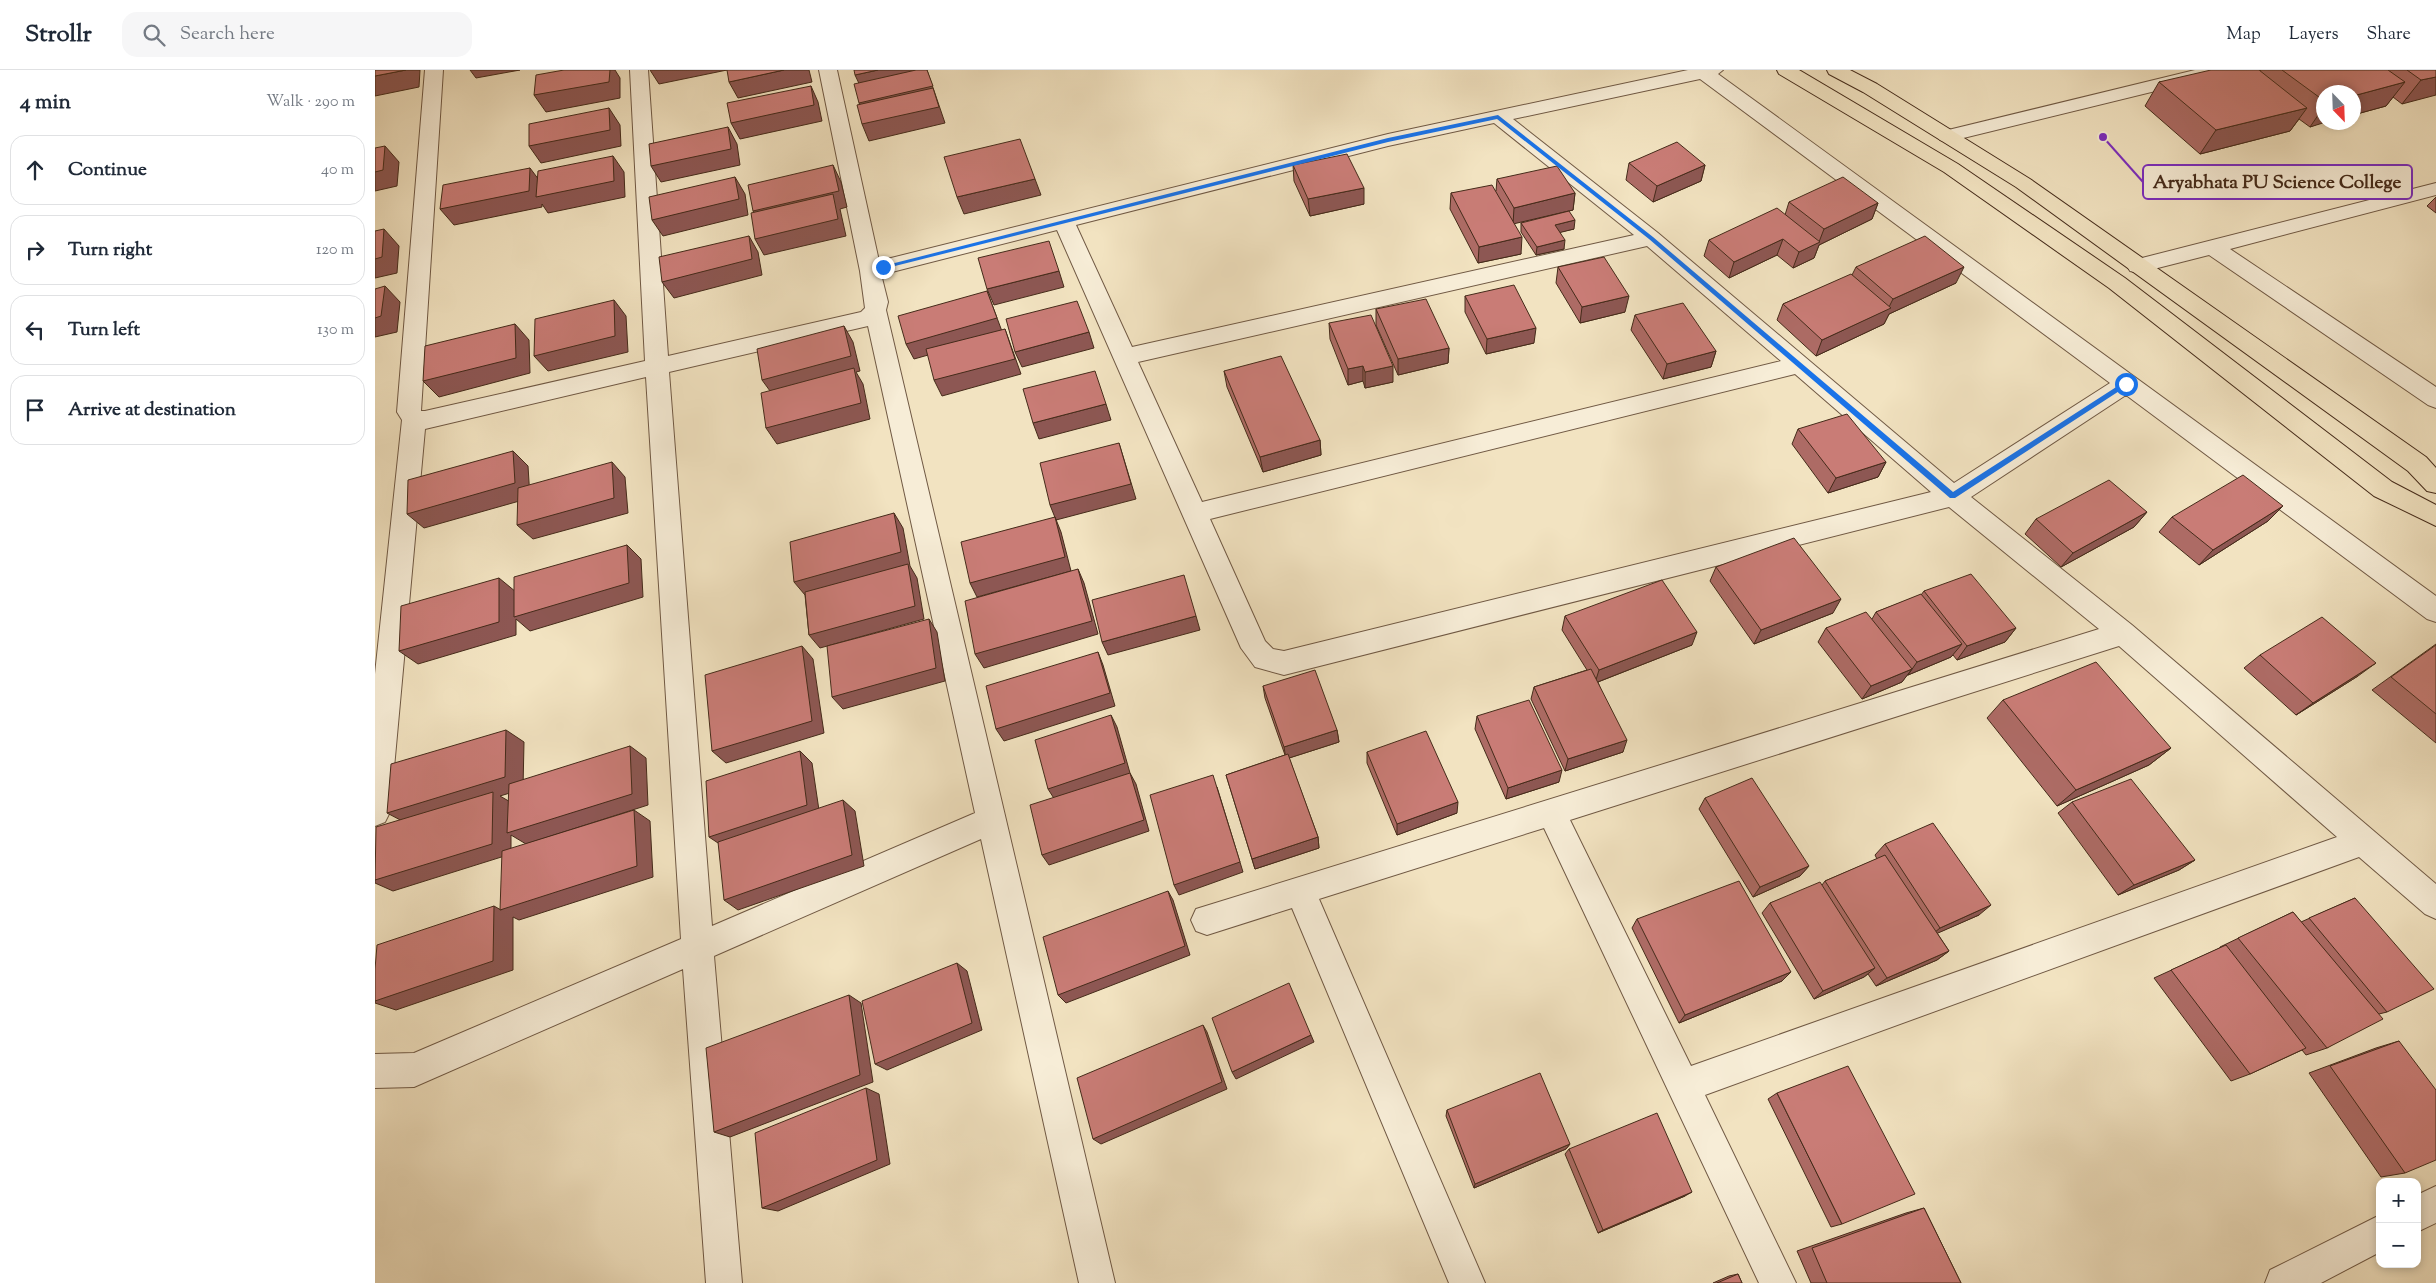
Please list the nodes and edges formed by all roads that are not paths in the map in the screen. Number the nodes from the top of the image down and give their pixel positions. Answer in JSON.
{"nodes":[{"id":1,"x":435,"y":70,"type":"edge"},
{"id":2,"x":639,"y":70,"type":"edge"},
{"id":3,"x":828,"y":70,"type":"edge"},
{"id":4,"x":1786,"y":70,"type":"edge"},
{"id":5,"x":1836,"y":70,"type":"edge"},
{"id":6,"x":2218,"y":70,"type":"edge"},
{"id":7,"x":1708,"y":71,"type":"edge"},
{"id":8,"x":1498,"y":117,"type":"junction"},
{"id":9,"x":1947,"y":136,"type":"junction"},
{"id":10,"x":2436,"y":189,"type":"edge"},
{"id":11,"x":1064,"y":222,"type":"junction"},
{"id":12,"x":1651,"y":238,"type":"junction"},
{"id":13,"x":2212,"y":247,"type":"junction"},
{"id":14,"x":2138,"y":266,"type":"junction"},
{"id":15,"x":871,"y":271,"type":"junction"},
{"id":16,"x":876,"y":312,"type":"junction"},
{"id":17,"x":1125,"y":358,"type":"junction"},
{"id":18,"x":1799,"y":365,"type":"junction"},
{"id":19,"x":656,"y":367,"type":"junction"},
{"id":20,"x":2126,"y":384,"type":"junction"},
{"id":21,"x":2436,"y":399,"type":"edge"},
{"id":22,"x":414,"y":419,"type":"junction"},
{"id":23,"x":2436,"y":484,"type":"edge"},
{"id":24,"x":1953,"y":496,"type":"junction"},
{"id":25,"x":1195,"y":514,"type":"junction"},
{"id":26,"x":2436,"y":516,"type":"edge"},
{"id":27,"x":2436,"y":611,"type":"edge"},
{"id":28,"x":2123,"y":632,"type":"junction"},
{"id":29,"x":375,"y":812,"type":"edge"},
{"id":30,"x":1551,"y":812,"type":"junction"},
{"id":31,"x":991,"y":820,"type":"junction"},
{"id":32,"x":2364,"y":841,"type":"junction"},
{"id":33,"x":1301,"y":890,"type":"junction"},
{"id":34,"x":2436,"y":904,"type":"edge"},
{"id":35,"x":1207,"y":920,"type":"dead end"},
{"id":36,"x":696,"y":946,"type":"junction"},
{"id":37,"x":375,"y":1070,"type":"edge"},
{"id":38,"x":1683,"y":1086,"type":"junction"},
{"id":39,"x":2436,"y":1204,"type":"edge"},
{"id":40,"x":2421,"y":1212,"type":"edge"},
{"id":41,"x":2376,"y":1235,"type":"edge"},
{"id":42,"x":724,"y":1283,"type":"edge"},
{"id":43,"x":1097,"y":1283,"type":"edge"},
{"id":44,"x":1467,"y":1283,"type":"edge"},
{"id":45,"x":1778,"y":1283,"type":"edge"},
{"id":46,"x":2283,"y":1283,"type":"edge"}],
"edges":[{"from":1,"to":22,"type":"street"},
{"from":2,"to":19,"type":"street"},
{"from":3,"to":15,"type":"street"},
{"from":4,"to":26,"type":"main road"},
{"from":5,"to":9,"type":"main road"},
{"from":6,"to":9,"type":"street"},
{"from":7,"to":8,"type":"street"},
{"from":7,"to":20,"type":"street"},
{"from":8,"to":11,"type":"street"},
{"from":8,"to":12,"type":"street"},
{"from":9,"to":14,"type":"main road"},
{"from":10,"to":13,"type":"street"},
{"from":11,"to":15,"type":"street"},
{"from":11,"to":17,"type":"street"},
{"from":12,"to":17,"type":"street"},
{"from":12,"to":18,"type":"street"},
{"from":13,"to":14,"type":"street"},
{"from":13,"to":21,"type":"street"},
{"from":14,"to":23,"type":"main road"},
{"from":15,"to":16,"type":"street"},
{"from":16,"to":19,"type":"street"},
{"from":16,"to":31,"type":"street"},
{"from":17,"to":25,"type":"street"},
{"from":18,"to":24,"type":"street"},
{"from":18,"to":25,"type":"street"},
{"from":19,"to":22,"type":"street"},
{"from":19,"to":36,"type":"street"},
{"from":20,"to":24,"type":"street"},
{"from":20,"to":27,"type":"street"},
{"from":22,"to":29,"type":"street"},
{"from":24,"to":25,"type":"street"},
{"from":24,"to":28,"type":"street"},
{"from":28,"to":30,"type":"street"},
{"from":28,"to":32,"type":"street"},
{"from":30,"to":33,"type":"street"},
{"from":30,"to":38,"type":"street"},
{"from":31,"to":36,"type":"street"},
{"from":31,"to":43,"type":"street"},
{"from":32,"to":34,"type":"street"},
{"from":32,"to":38,"type":"street"},
{"from":33,"to":35,"type":"street"},
{"from":33,"to":44,"type":"street"},
{"from":36,"to":37,"type":"street"},
{"from":36,"to":42,"type":"street"},
{"from":38,"to":45,"type":"street"},
{"from":39,"to":40,"type":"street"},
{"from":41,"to":46,"type":"street"}]}
